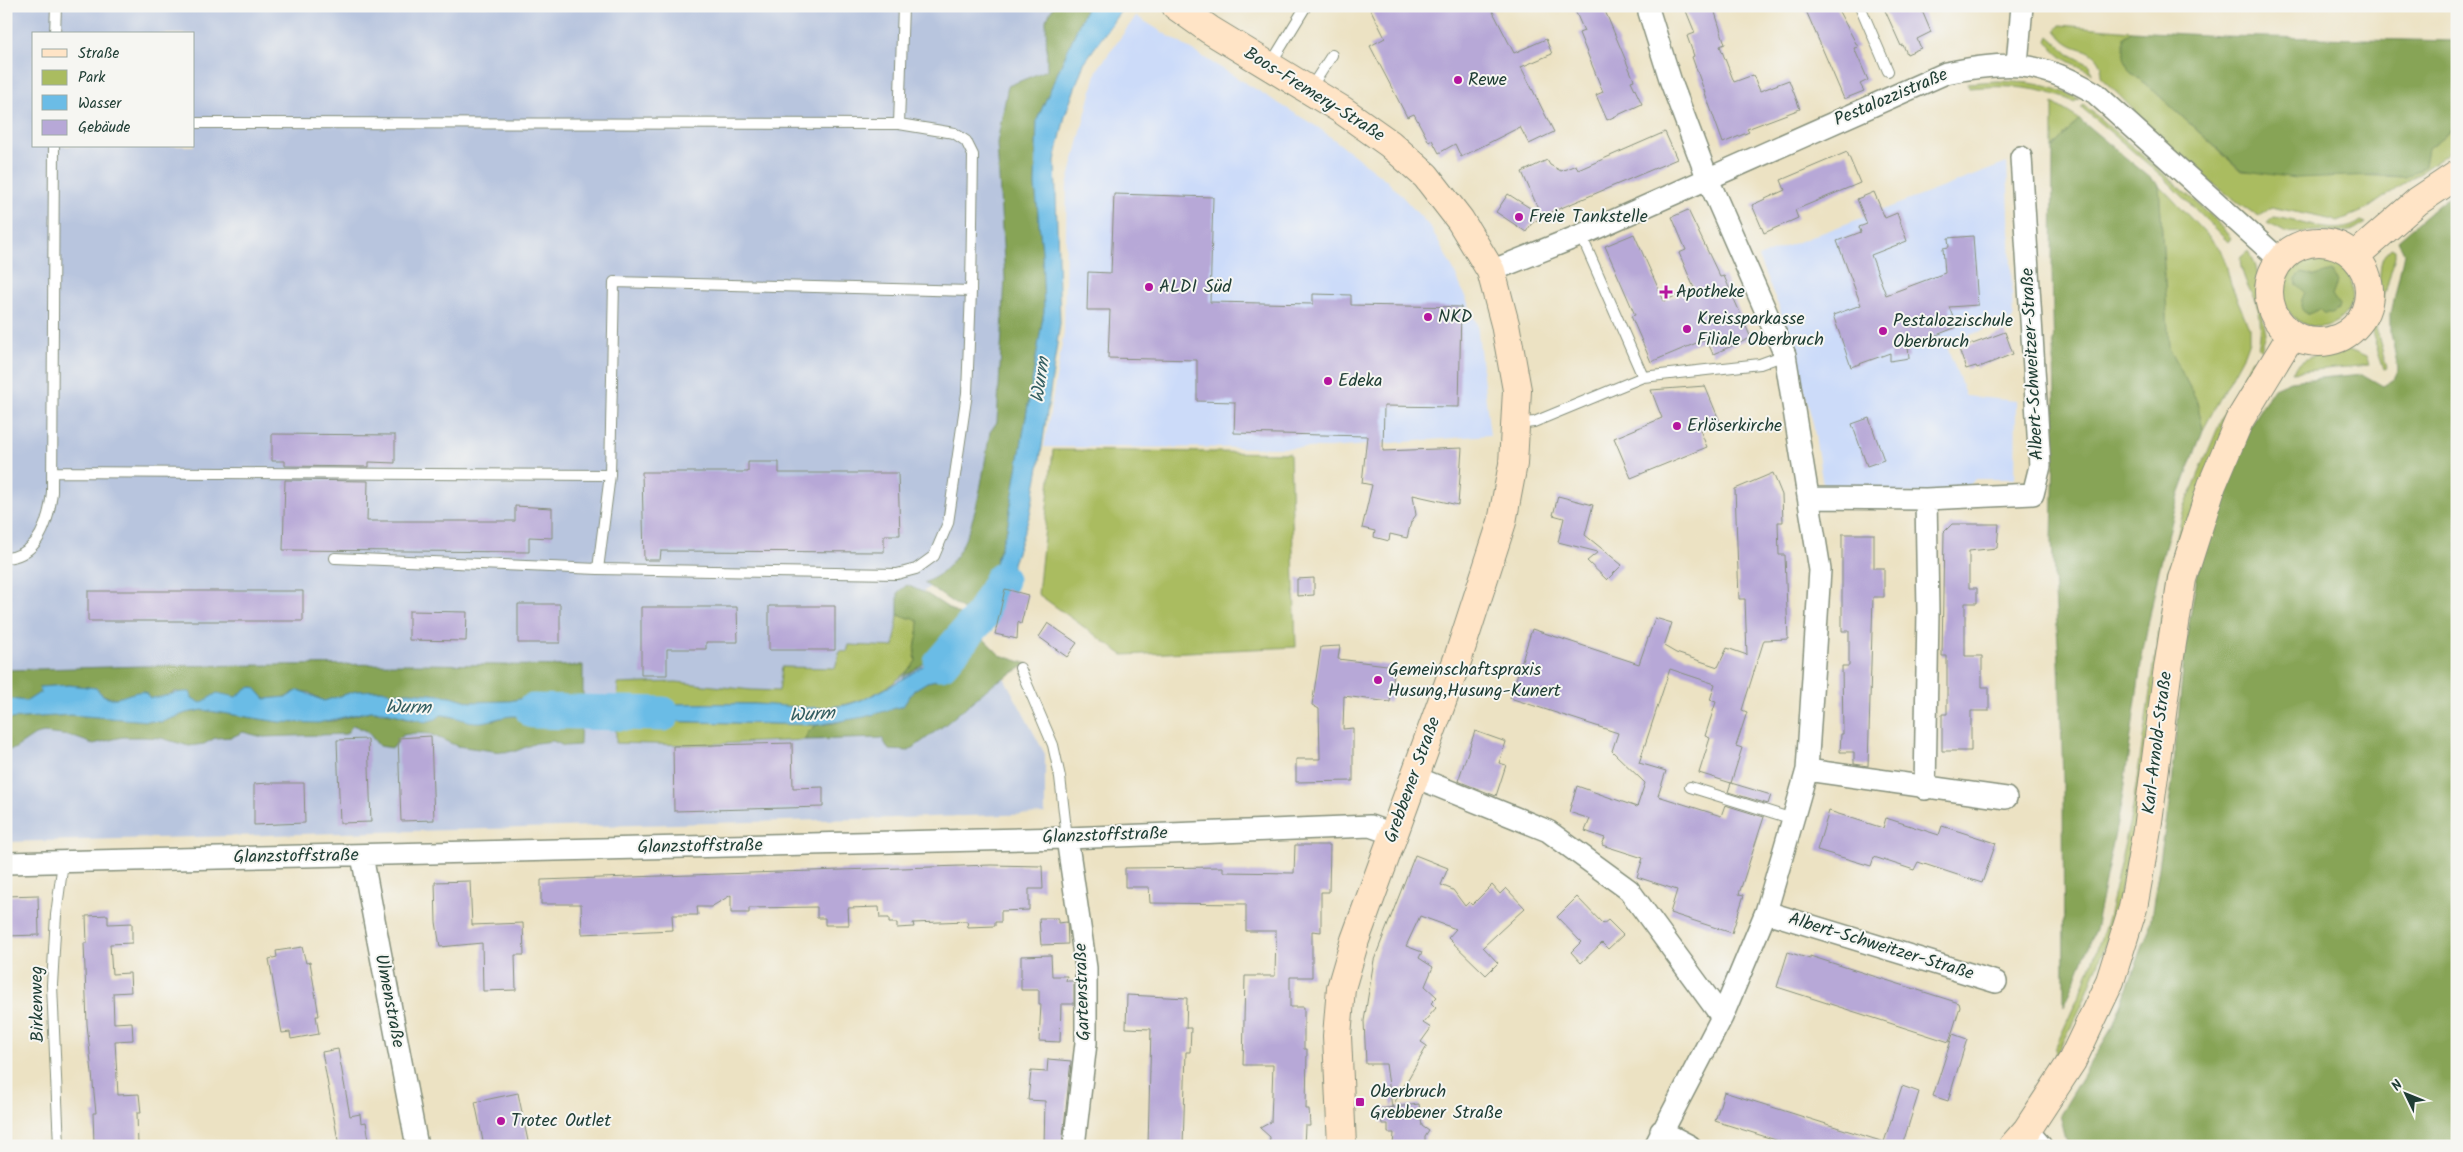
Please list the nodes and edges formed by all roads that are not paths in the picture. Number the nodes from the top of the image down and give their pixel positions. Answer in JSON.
{"nodes":[{"id":1,"x":56,"y":6,"type":"edge"},
{"id":2,"x":904,"y":6,"type":"edge"},
{"id":3,"x":1176,"y":6,"type":"edge"},
{"id":4,"x":1306,"y":6,"type":"edge"},
{"id":5,"x":1650,"y":6,"type":"edge"},
{"id":6,"x":1860,"y":6,"type":"edge"},
{"id":7,"x":2022,"y":6,"type":"edge"},
{"id":8,"x":56,"y":32,"type":"edge"},
{"id":9,"x":1332,"y":55,"type":"dead end"},
{"id":10,"x":2016,"y":64,"type":"junction"},
{"id":11,"x":1270,"y":67,"type":"junction"},
{"id":12,"x":1888,"y":72,"type":"dead end"},
{"id":13,"x":1309,"y":90,"type":"junction"},
{"id":14,"x":195,"y":123,"type":"edge"},
{"id":15,"x":899,"y":124,"type":"junction"},
{"id":16,"x":54,"y":148,"type":"edge"},
{"id":17,"x":2021,"y":156,"type":"dead end"},
{"id":18,"x":2457,"y":176,"type":"edge"},
{"id":19,"x":1707,"y":177,"type":"junction"},
{"id":20,"x":1581,"y":235,"type":"junction"},
{"id":21,"x":2355,"y":256,"type":"junction"},
{"id":22,"x":2280,"y":260,"type":"junction"},
{"id":23,"x":1491,"y":271,"type":"junction"},
{"id":24,"x":971,"y":291,"type":"junction"},
{"id":25,"x":2292,"y":334,"type":"junction"},
{"id":26,"x":1785,"y":355,"type":"junction"},
{"id":27,"x":1643,"y":377,"type":"junction"},
{"id":28,"x":1516,"y":424,"type":"junction"},
{"id":29,"x":52,"y":472,"type":"junction"},
{"id":30,"x":610,"y":475,"type":"junction"},
{"id":31,"x":1809,"y":498,"type":"junction"},
{"id":32,"x":1926,"y":500,"type":"junction"},
{"id":33,"x":6,"y":558,"type":"edge"},
{"id":34,"x":335,"y":558,"type":"dead end"},
{"id":35,"x":598,"y":569,"type":"junction"},
{"id":36,"x":1020,"y":668,"type":"dead end"},
{"id":37,"x":1807,"y":770,"type":"junction"},
{"id":38,"x":1415,"y":777,"type":"junction"},
{"id":39,"x":1690,"y":787,"type":"dead end"},
{"id":40,"x":1924,"y":789,"type":"junction"},
{"id":41,"x":2006,"y":798,"type":"dead end"},
{"id":42,"x":1793,"y":819,"type":"junction"},
{"id":43,"x":1393,"y":834,"type":"junction"},
{"id":44,"x":1067,"y":838,"type":"junction"},
{"id":45,"x":362,"y":856,"type":"junction"},
{"id":46,"x":63,"y":862,"type":"junction"},
{"id":47,"x":6,"y":863,"type":"edge"},
{"id":48,"x":1766,"y":912,"type":"junction"},
{"id":49,"x":1996,"y":982,"type":"dead end"},
{"id":50,"x":1722,"y":1017,"type":"junction"},
{"id":51,"x":1658,"y":1138,"type":"edge"},
{"id":52,"x":2027,"y":1140,"type":"edge"},
{"id":53,"x":59,"y":1146,"type":"edge"},
{"id":54,"x":417,"y":1146,"type":"edge"},
{"id":55,"x":1074,"y":1146,"type":"edge"},
{"id":56,"x":1342,"y":1146,"type":"edge"},
{"id":57,"x":1690,"y":1146,"type":"edge"}],
"edges":[{"from":1,"to":8,"type":"lane"},
{"from":2,"to":15,"type":"lane"},
{"from":3,"to":11,"type":"street","name":"Boos-Fremery-Straße"},
{"from":4,"to":11,"type":"lane"},
{"from":5,"to":19,"type":"street","name":"Albert-Schweitzer-Straße"},
{"from":6,"to":12,"type":"lane"},
{"from":7,"to":10,"type":"street"},
{"from":9,"to":13,"type":"lane"},
{"from":10,"to":19,"type":"street","name":"Pestalozzistraße"},
{"from":10,"to":22,"type":"street","name":"Pestalozzistraße"},
{"from":11,"to":13,"type":"street","name":"Boos-Fremery-Straße"},
{"from":13,"to":23,"type":"street","name":"Boos-Fremery-Straße"},
{"from":14,"to":15,"type":"lane"},
{"from":15,"to":24,"type":"lane"},
{"from":16,"to":29,"type":"lane"},
{"from":17,"to":32,"type":"street","name":"Albert-Schweitzer-Straße"},
{"from":18,"to":21,"type":"street"},
{"from":19,"to":20,"type":"street","name":"Pestalozzistraße"},
{"from":19,"to":26,"type":"street","name":"Albert-Schweitzer-Straße"},
{"from":20,"to":23,"type":"street","name":"Pestalozzistraße"},
{"from":20,"to":27,"type":"lane"},
{"from":21,"to":22,"type":"street"},
{"from":21,"to":25,"type":"street"},
{"from":22,"to":25,"type":"street"},
{"from":23,"to":28,"type":"street","name":"Grebbener Straße"},
{"from":24,"to":30,"type":"lane"},
{"from":24,"to":35,"type":"lane"},
{"from":25,"to":52,"type":"street","name":"Karl-Arnold-Straße"},
{"from":26,"to":27,"type":"lane"},
{"from":26,"to":31,"type":"street","name":"Albert-Schweitzer-Straße"},
{"from":27,"to":28,"type":"lane"},
{"from":28,"to":38,"type":"street","name":"Grebbener Straße"},
{"from":29,"to":30,"type":"lane"},
{"from":29,"to":33,"type":"lane"},
{"from":30,"to":35,"type":"lane"},
{"from":31,"to":32,"type":"street","name":"Albert-Schweitzer-Straße"},
{"from":31,"to":37,"type":"street","name":"Albert-Schweitzer-Straße"},
{"from":32,"to":40,"type":"street"},
{"from":34,"to":35,"type":"lane"},
{"from":36,"to":44,"type":"lane"},
{"from":37,"to":40,"type":"street"},
{"from":37,"to":42,"type":"street","name":"Albert-Schweitzer-Straße"},
{"from":38,"to":43,"type":"street","name":"Grebbener Straße"},
{"from":38,"to":50,"type":"street"},
{"from":39,"to":42,"type":"lane"},
{"from":40,"to":41,"type":"street"},
{"from":42,"to":48,"type":"street","name":"Albert-Schweitzer-Straße"},
{"from":43,"to":44,"type":"street","name":"Glanzstoffstraße"},
{"from":43,"to":56,"type":"street","name":"Grebbener Straße"},
{"from":44,"to":45,"type":"street","name":"Glanzstoffstraße"},
{"from":44,"to":55,"type":"street","name":"Gartenstraße"},
{"from":45,"to":46,"type":"street","name":"Glanzstoffstraße"},
{"from":45,"to":54,"type":"street","name":"Ulmenstraße"},
{"from":46,"to":47,"type":"street","name":"Glanzstoffstraße"},
{"from":46,"to":53,"type":"lane","name":"Birkenweg"},
{"from":48,"to":49,"type":"street","name":"Albert-Schweitzer-Straße"},
{"from":48,"to":50,"type":"street","name":"Albert-Schweitzer-Straße"},
{"from":50,"to":51,"type":"street","name":"Albert-Schweitzer-Straße"},
{"from":51,"to":57,"type":"street","name":"Albert-Schweitzer-Straße"}]}
